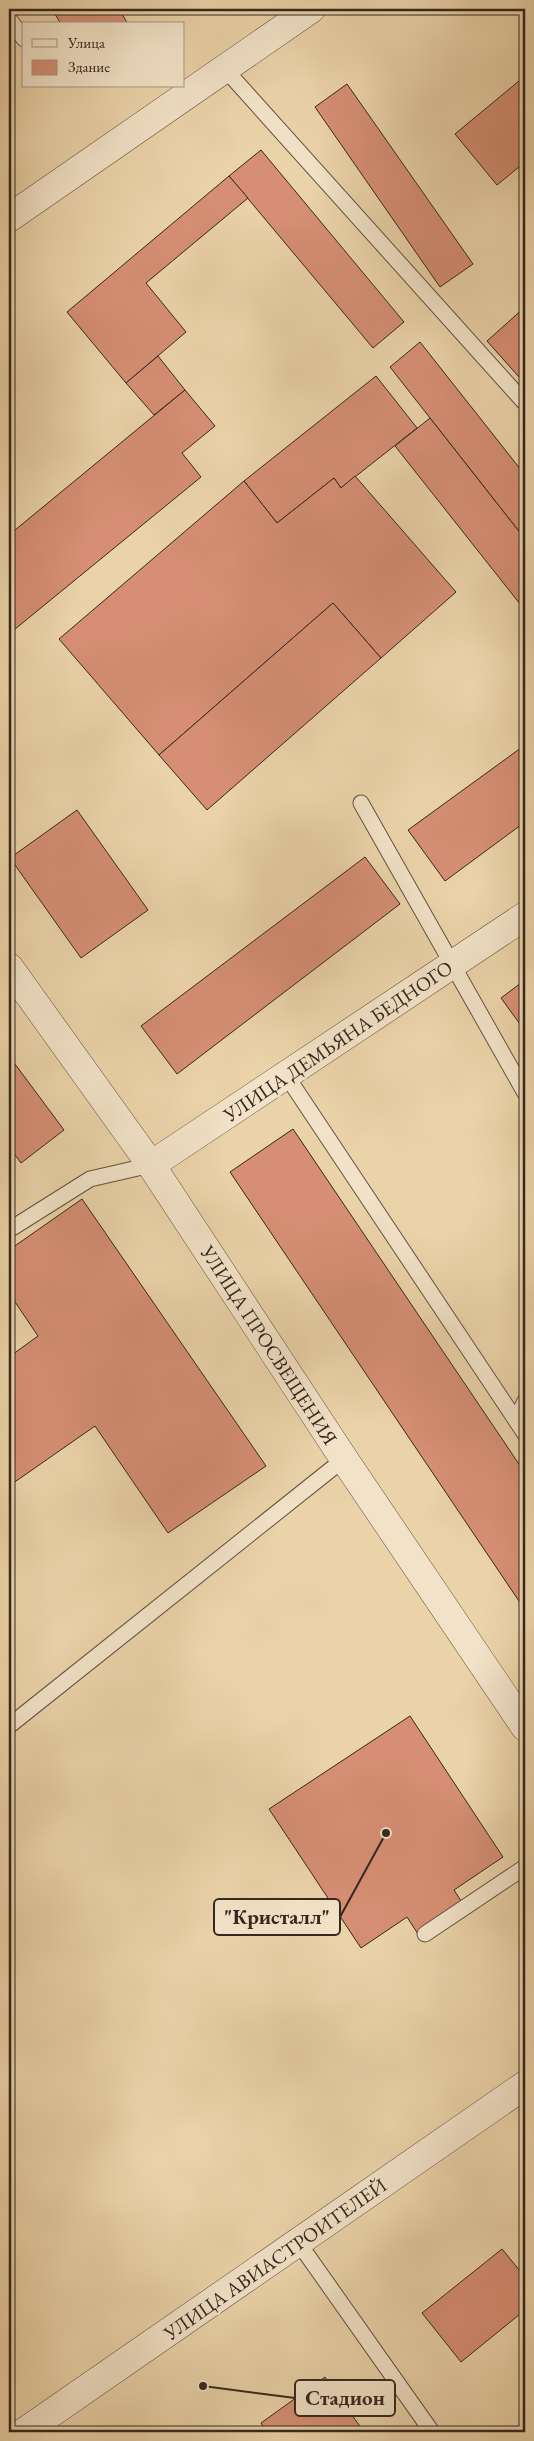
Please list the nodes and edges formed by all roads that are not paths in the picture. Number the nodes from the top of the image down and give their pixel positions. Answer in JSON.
{"nodes":[{"id":1,"x":311,"y":9,"type":"edge"},
{"id":2,"x":9,"y":19,"type":"edge"},
{"id":3,"x":22,"y":36,"type":"edge"},
{"id":4,"x":224,"y":68,"type":"junction"},
{"id":5,"x":9,"y":218,"type":"edge"},
{"id":6,"x":525,"y":400,"type":"edge"},
{"id":7,"x":361,"y":803,"type":"dead end"},
{"id":8,"x":525,"y":916,"type":"edge"},
{"id":9,"x":453,"y":965,"type":"junction"},
{"id":10,"x":9,"y":967,"type":"edge"},
{"id":11,"x":286,"y":1076,"type":"junction"},
{"id":12,"x":525,"y":1093,"type":"edge"},
{"id":13,"x":151,"y":1164,"type":"junction"},
{"id":14,"x":9,"y":1230,"type":"edge"},
{"id":15,"x":525,"y":1401,"type":"edge"},
{"id":16,"x":516,"y":1420,"type":"junction"},
{"id":17,"x":525,"y":1434,"type":"edge"},
{"id":18,"x":344,"y":1459,"type":"junction"},
{"id":19,"x":9,"y":1726,"type":"edge"},
{"id":20,"x":525,"y":1727,"type":"edge"},
{"id":21,"x":525,"y":1867,"type":"edge"},
{"id":22,"x":426,"y":1934,"type":"dead end"},
{"id":23,"x":525,"y":2085,"type":"edge"},
{"id":24,"x":298,"y":2242,"type":"junction"},
{"id":25,"x":24,"y":2432,"type":"edge"},
{"id":26,"x":432,"y":2432,"type":"edge"}],
"edges":[{"from":1,"to":4,"type":"street"},
{"from":2,"to":3,"type":"lane"},
{"from":4,"to":5,"type":"street"},
{"from":4,"to":6,"type":"lane"},
{"from":7,"to":9,"type":"lane"},
{"from":8,"to":9,"type":"street","name":"УЛИЦА ДЕМЬЯНА БЕДНОГО"},
{"from":9,"to":11,"type":"street","name":"УЛИЦА ДЕМЬЯНА БЕДНОГО"},
{"from":9,"to":12,"type":"lane"},
{"from":10,"to":13,"type":"street","name":"УЛИЦА ПРОСВЕЩЕНИЯ"},
{"from":11,"to":13,"type":"street","name":"УЛИЦА ДЕМЬЯНА БЕДНОГО"},
{"from":11,"to":16,"type":"lane"},
{"from":13,"to":14,"type":"lane"},
{"from":13,"to":18,"type":"street","name":"УЛИЦА ПРОСВЕЩЕНИЯ"},
{"from":15,"to":16,"type":"lane"},
{"from":16,"to":17,"type":"lane"},
{"from":18,"to":19,"type":"lane"},
{"from":18,"to":20,"type":"street","name":"УЛИЦА ПРОСВЕЩЕНИЯ"},
{"from":21,"to":22,"type":"lane"},
{"from":23,"to":24,"type":"street","name":"УЛИЦА АВИАСТРОИТЕЛЕЙ"},
{"from":24,"to":25,"type":"street","name":"УЛИЦА АВИАСТРОИТЕЛЕЙ"},
{"from":24,"to":26,"type":"lane"}]}
